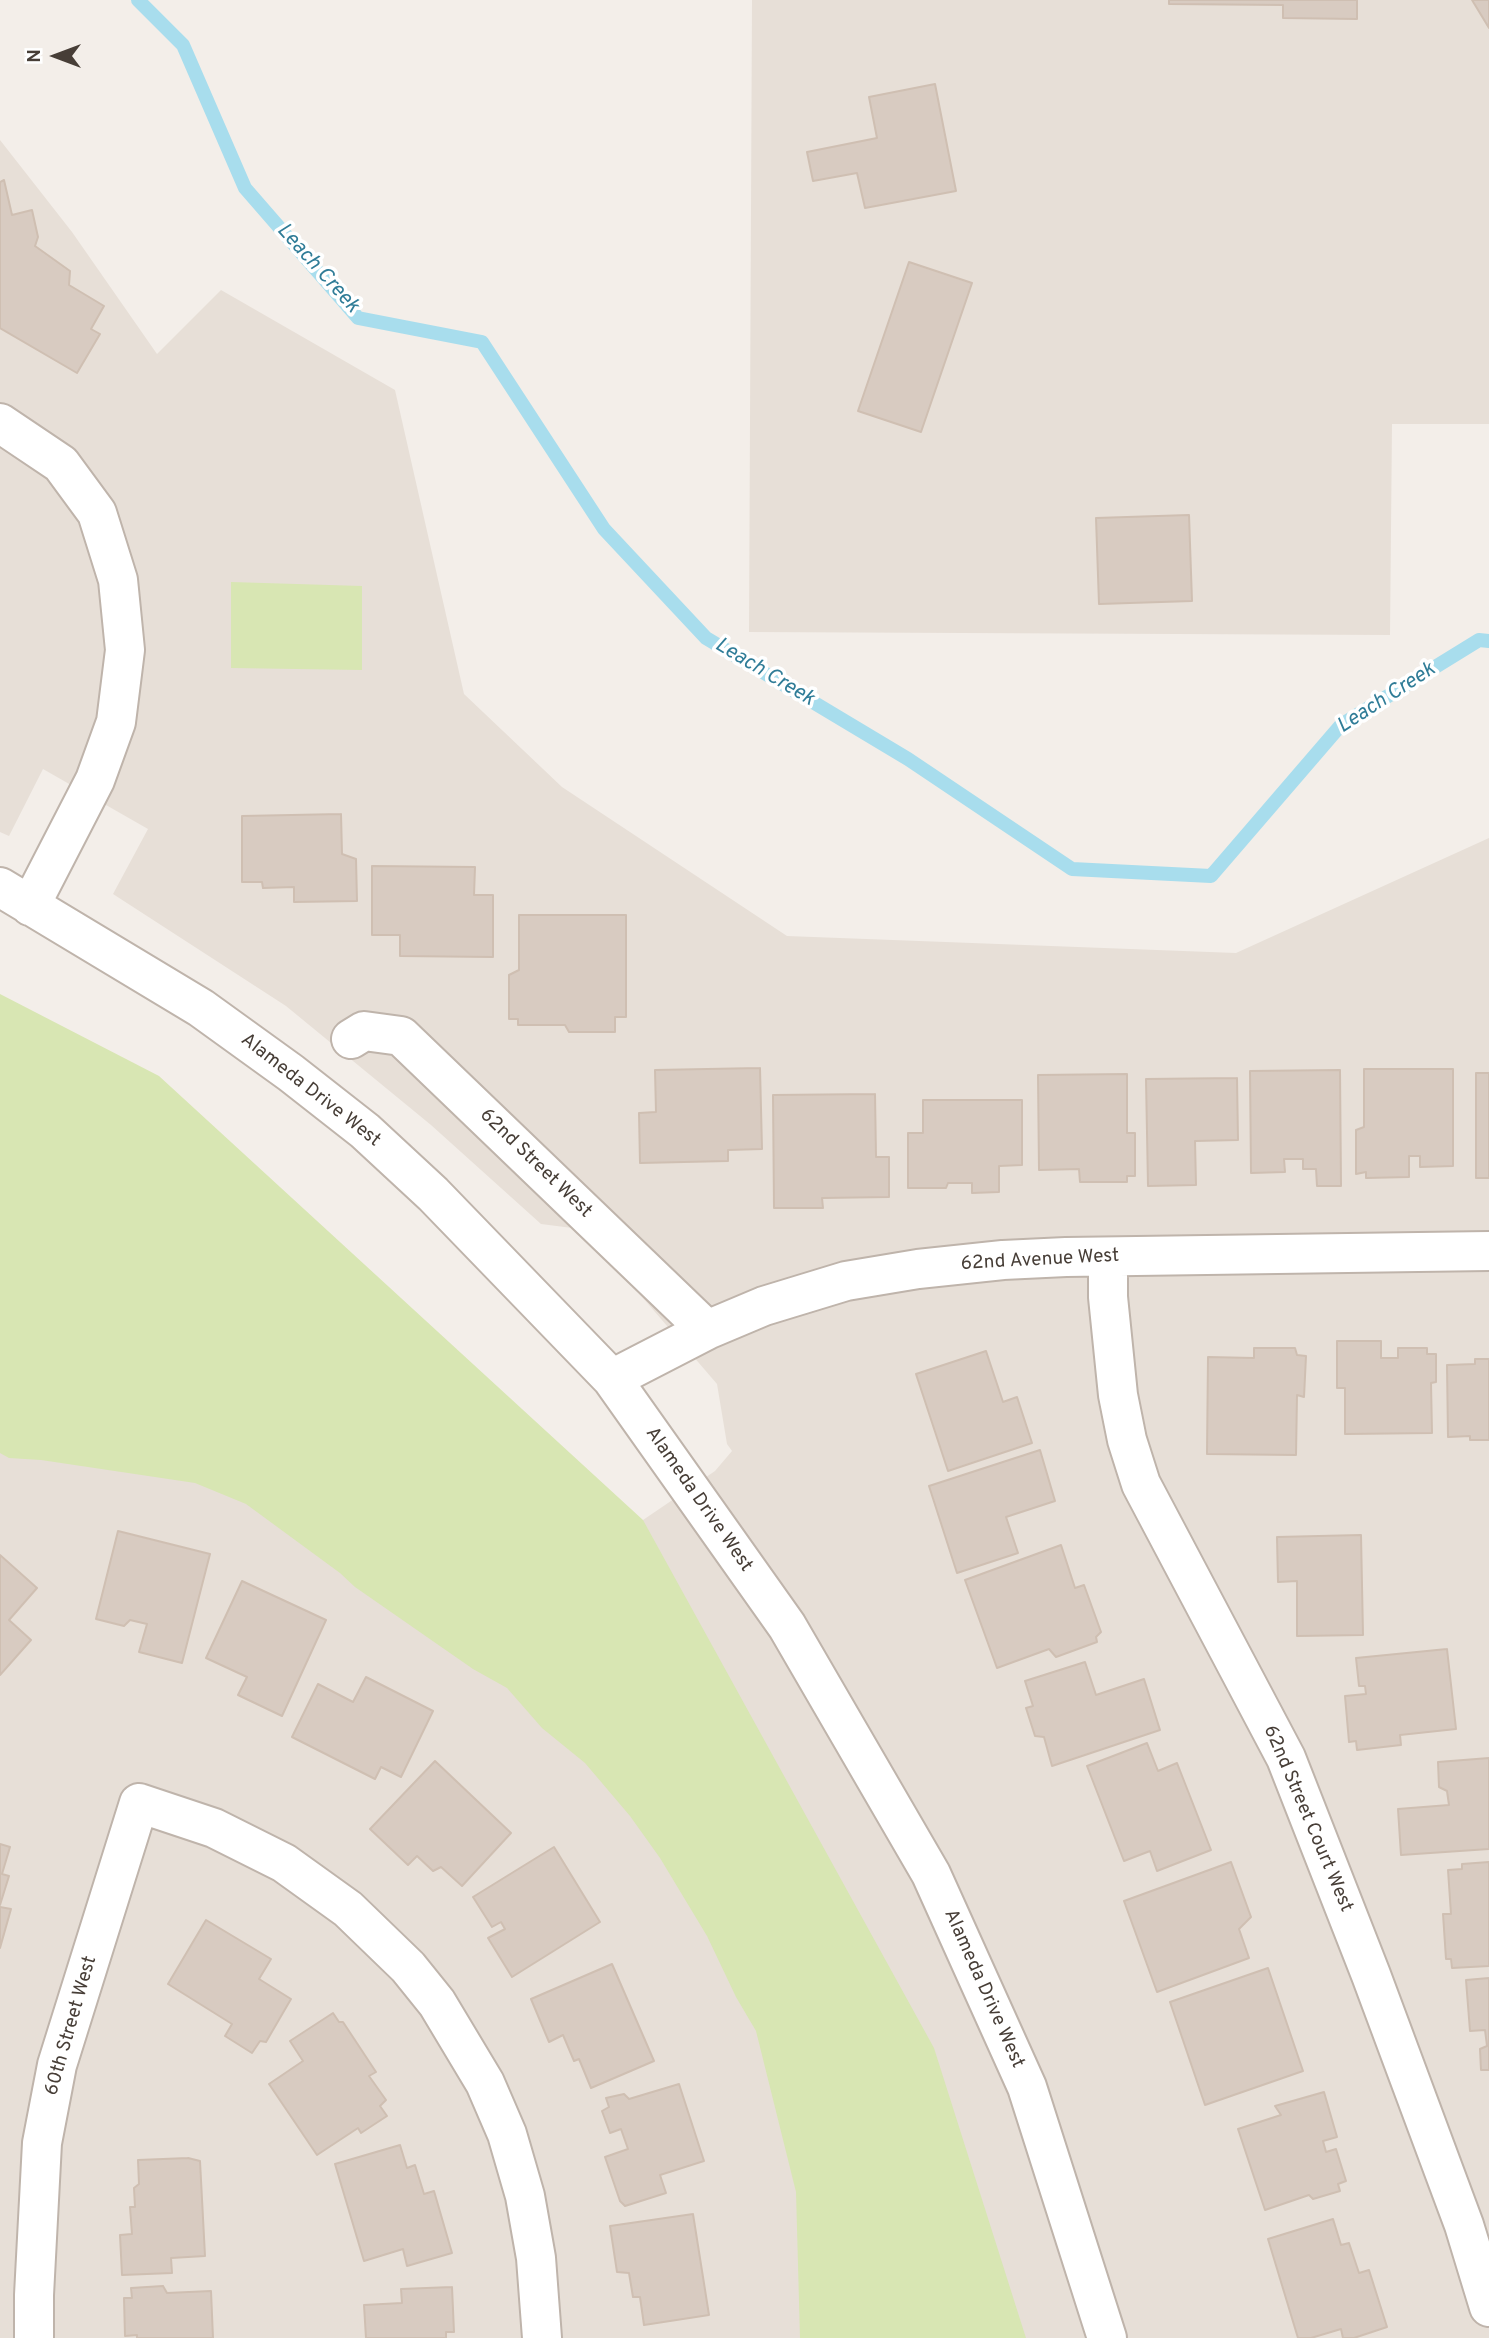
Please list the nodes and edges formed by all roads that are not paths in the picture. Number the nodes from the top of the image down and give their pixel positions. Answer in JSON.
{"nodes":[{"id":1,"x":0,"y":423,"type":"edge"},
{"id":2,"x":15,"y":897,"type":"edge"},
{"id":3,"x":351,"y":1039,"type":"dead end"},
{"id":4,"x":1489,"y":1251,"type":"edge"},
{"id":5,"x":1108,"y":1257,"type":"junction"},
{"id":6,"x":707,"y":1330,"type":"junction"},
{"id":7,"x":612,"y":1379,"type":"junction"},
{"id":8,"x":1489,"y":2307,"type":"edge"},
{"id":9,"x":34,"y":2338,"type":"edge"},
{"id":10,"x":542,"y":2338,"type":"edge"},
{"id":11,"x":1107,"y":2338,"type":"edge"}],
"edges":[{"from":1,"to":2,"type":"street"},
{"from":2,"to":7,"type":"street","name":"Alameda Drive West"},
{"from":3,"to":6,"type":"street","name":"62nd Street West"},
{"from":4,"to":5,"type":"street","name":"62nd Avenue West"},
{"from":5,"to":6,"type":"street","name":"62nd Avenue West"},
{"from":5,"to":8,"type":"street","name":"62nd Street Court West"},
{"from":6,"to":7,"type":"street","name":"62nd Avenue West"},
{"from":7,"to":11,"type":"street","name":"Alameda Drive West"},
{"from":9,"to":10,"type":"street","name":"60th Street West"}]}
